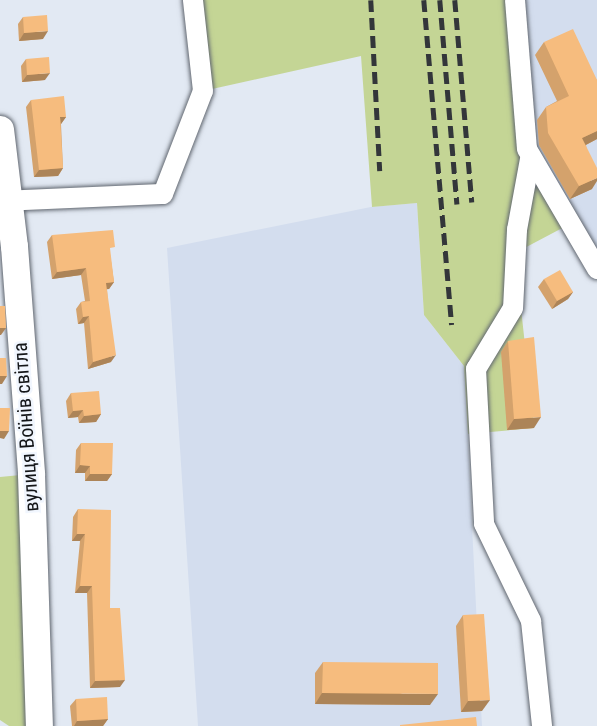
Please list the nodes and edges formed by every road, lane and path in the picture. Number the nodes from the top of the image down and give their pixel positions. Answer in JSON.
{"nodes":[{"id":1,"x":193,"y":0,"type":"edge"},
{"id":2,"x":515,"y":0,"type":"edge"},
{"id":3,"x":0,"y":129,"type":"edge"},
{"id":4,"x":530,"y":159,"type":"junction"},
{"id":5,"x":5,"y":200,"type":"edge"},
{"id":6,"x":597,"y":269,"type":"edge"},
{"id":7,"x":39,"y":726,"type":"edge"},
{"id":8,"x":542,"y":726,"type":"edge"}],
"edges":[{"from":1,"to":5,"type":"street"},
{"from":2,"to":4,"type":"street"},
{"from":3,"to":5,"type":"street","name":"вулиця Воїнів світла"},
{"from":4,"to":6,"type":"street"},
{"from":4,"to":8,"type":"street"},
{"from":5,"to":7,"type":"street","name":"вулиця Воїнів світла"}]}
